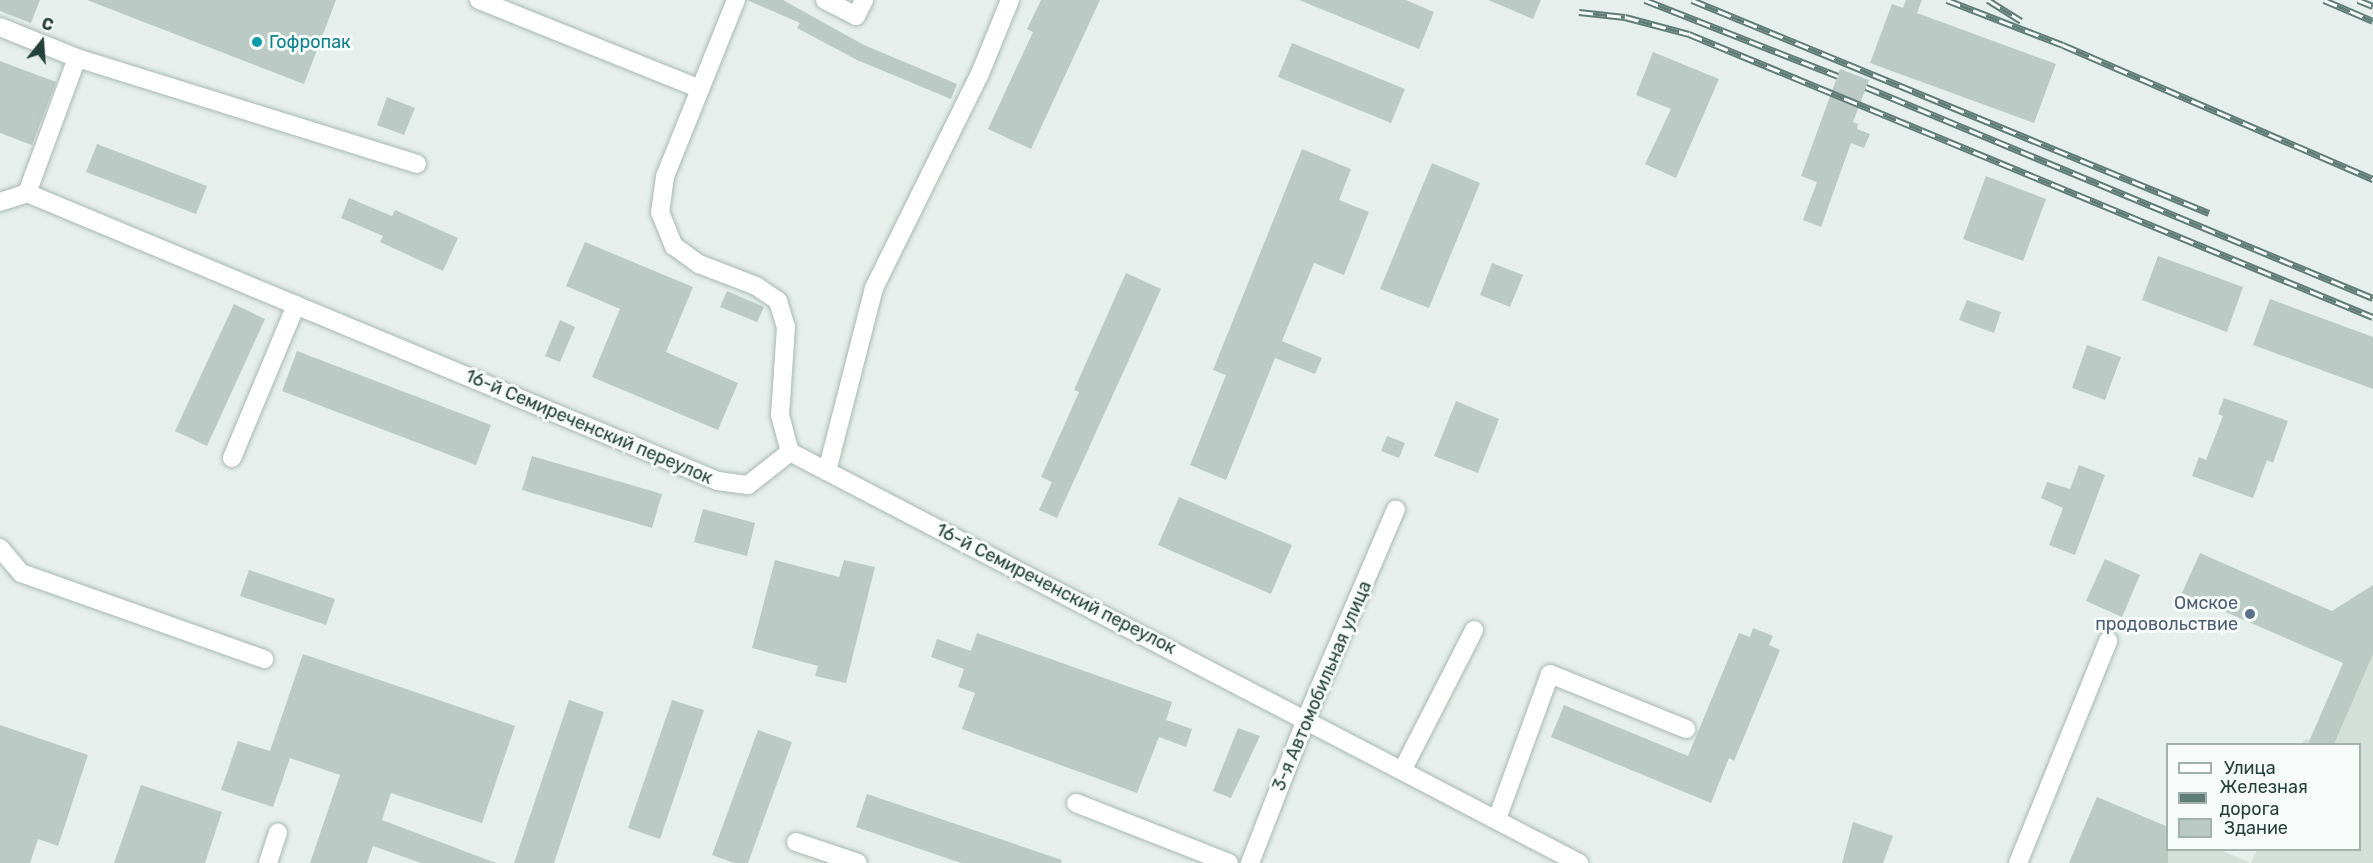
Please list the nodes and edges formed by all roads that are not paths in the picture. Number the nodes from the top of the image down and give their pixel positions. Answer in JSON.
{"nodes":[{"id":1,"x":479,"y":0,"type":"edge"},
{"id":2,"x":736,"y":0,"type":"edge"},
{"id":3,"x":825,"y":0,"type":"edge"},
{"id":4,"x":864,"y":0,"type":"edge"},
{"id":5,"x":1010,"y":0,"type":"edge"},
{"id":6,"x":0,"y":27,"type":"edge"},
{"id":7,"x":77,"y":58,"type":"junction"},
{"id":8,"x":700,"y":89,"type":"junction"},
{"id":9,"x":417,"y":164,"type":"dead end"},
{"id":10,"x":27,"y":193,"type":"junction"},
{"id":11,"x":0,"y":202,"type":"edge"},
{"id":12,"x":296,"y":305,"type":"junction"},
{"id":13,"x":790,"y":452,"type":"junction"},
{"id":14,"x":232,"y":458,"type":"dead end"},
{"id":15,"x":827,"y":471,"type":"junction"},
{"id":16,"x":1396,"y":509,"type":"dead end"},
{"id":17,"x":0,"y":548,"type":"edge"},
{"id":18,"x":1474,"y":630,"type":"dead end"},
{"id":19,"x":2108,"y":641,"type":"dead end"},
{"id":20,"x":264,"y":659,"type":"dead end"},
{"id":21,"x":1306,"y":719,"type":"junction"},
{"id":22,"x":1686,"y":729,"type":"dead end"},
{"id":23,"x":1403,"y":769,"type":"junction"},
{"id":24,"x":1076,"y":803,"type":"dead end"},
{"id":25,"x":1497,"y":819,"type":"junction"},
{"id":26,"x":278,"y":833,"type":"dead end"},
{"id":27,"x":796,"y":842,"type":"dead end"},
{"id":28,"x":268,"y":863,"type":"edge"},
{"id":29,"x":858,"y":863,"type":"edge"},
{"id":30,"x":1229,"y":863,"type":"edge"},
{"id":31,"x":1250,"y":863,"type":"edge"},
{"id":32,"x":1579,"y":863,"type":"edge"},
{"id":33,"x":2018,"y":863,"type":"edge"}],
"edges":[{"from":1,"to":8,"type":"street"},
{"from":2,"to":8,"type":"street"},
{"from":3,"to":4,"type":"street"},
{"from":5,"to":15,"type":"street"},
{"from":6,"to":7,"type":"street"},
{"from":7,"to":9,"type":"street"},
{"from":7,"to":10,"type":"street"},
{"from":8,"to":13,"type":"street"},
{"from":10,"to":11,"type":"street"},
{"from":10,"to":12,"type":"street","name":"16-й Семиреченский переулок"},
{"from":12,"to":13,"type":"street","name":"16-й Семиреченский переулок"},
{"from":12,"to":14,"type":"street"},
{"from":13,"to":15,"type":"street","name":"16-й Семиреченский переулок"},
{"from":15,"to":21,"type":"street","name":"16-й Семиреченский переулок"},
{"from":16,"to":21,"type":"street","name":"3-я Автомобильная улица"},
{"from":17,"to":20,"type":"street"},
{"from":18,"to":23,"type":"street"},
{"from":19,"to":33,"type":"street"},
{"from":21,"to":23,"type":"street","name":"16-й Семиреченский переулок"},
{"from":21,"to":31,"type":"street","name":"3-я Автомобильная улица"},
{"from":22,"to":25,"type":"street"},
{"from":23,"to":25,"type":"street","name":"16-й Семиреченский переулок"},
{"from":24,"to":30,"type":"street"},
{"from":25,"to":32,"type":"street","name":"16-й Семиреченский переулок"},
{"from":26,"to":28,"type":"street"},
{"from":27,"to":29,"type":"street"}]}
